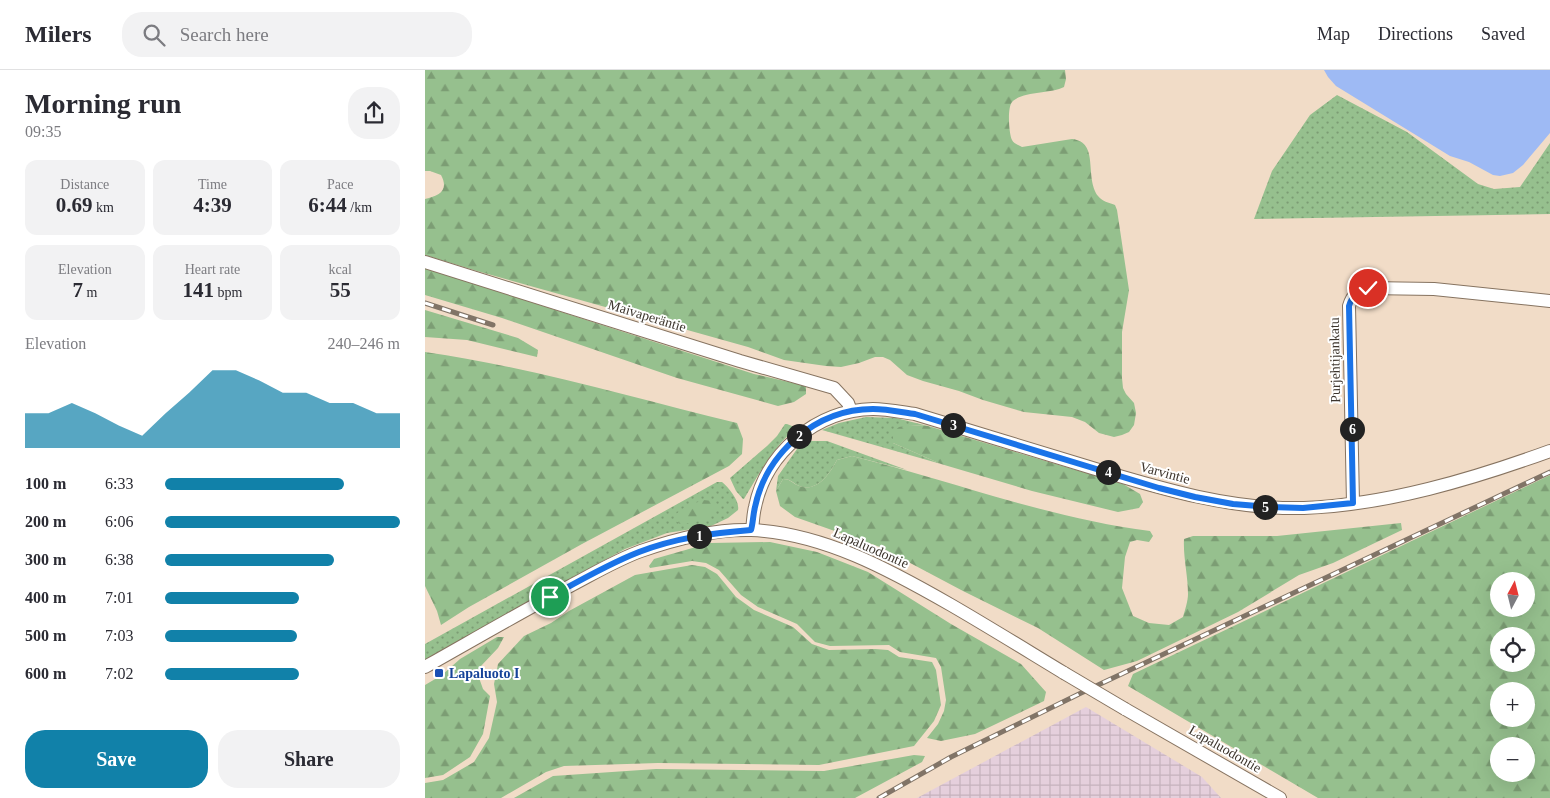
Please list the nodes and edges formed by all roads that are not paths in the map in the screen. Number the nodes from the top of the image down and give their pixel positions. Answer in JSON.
{"nodes":[{"id":1,"x":425,"y":262,"type":"edge"},
{"id":2,"x":1550,"y":301,"type":"edge"},
{"id":3,"x":851,"y":411,"type":"junction"},
{"id":4,"x":1550,"y":451,"type":"edge"},
{"id":5,"x":1353,"y":503,"type":"junction"},
{"id":6,"x":751,"y":530,"type":"junction"},
{"id":7,"x":425,"y":667,"type":"edge"},
{"id":8,"x":1280,"y":798,"type":"edge"}],
"edges":[{"from":1,"to":3,"type":"street","name":"Maivaperäntie"},
{"from":2,"to":5,"type":"street","name":"Purjehtijankatu"},
{"from":3,"to":5,"type":"street","name":"Varvintie"},
{"from":3,"to":6,"type":"street","name":"Varvintie"},
{"from":4,"to":5,"type":"street","name":"Varvintie"},
{"from":6,"to":7,"type":"street","name":"Lapaluodontie"},
{"from":6,"to":8,"type":"street","name":"Lapaluodontie","bridge":true}]}
